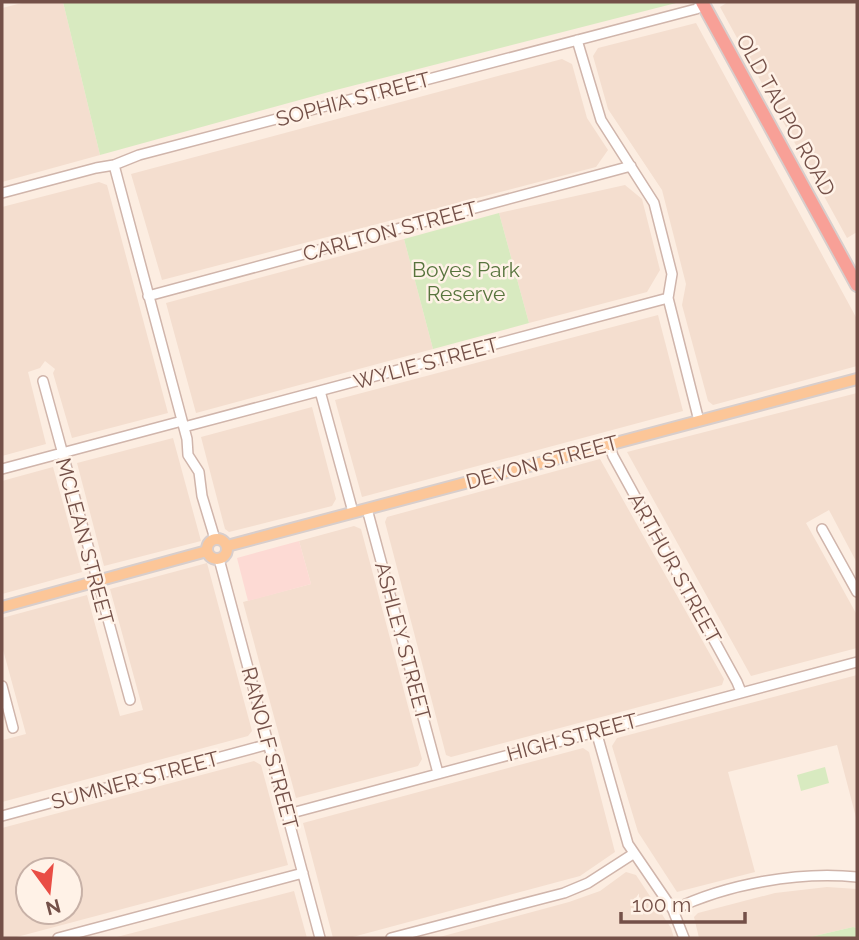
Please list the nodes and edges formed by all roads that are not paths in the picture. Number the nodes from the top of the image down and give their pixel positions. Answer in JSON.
{"nodes":[{"id":1,"x":703,"y":3,"type":"edge"},
{"id":2,"x":577,"y":40,"type":"junction"},
{"id":3,"x":114,"y":165,"type":"junction"},
{"id":4,"x":631,"y":166,"type":"junction"},
{"id":5,"x":2,"y":193,"type":"edge"},
{"id":6,"x":857,"y":285,"type":"edge"},
{"id":7,"x":148,"y":296,"type":"junction"},
{"id":8,"x":668,"y":298,"type":"junction"},
{"id":9,"x":857,"y":379,"type":"edge"},
{"id":10,"x":43,"y":381,"type":"dead end"},
{"id":11,"x":320,"y":391,"type":"junction"},
{"id":12,"x":699,"y":421,"type":"junction"},
{"id":13,"x":183,"y":424,"type":"junction"},
{"id":14,"x":609,"y":444,"type":"junction"},
{"id":15,"x":61,"y":453,"type":"junction"},
{"id":16,"x":2,"y":469,"type":"edge"},
{"id":17,"x":366,"y":509,"type":"junction"},
{"id":18,"x":353,"y":512,"type":"junction"},
{"id":19,"x":822,"y":529,"type":"dead end"},
{"id":20,"x":215,"y":538,"type":"junction"},
{"id":21,"x":228,"y":546,"type":"junction"},
{"id":22,"x":207,"y":551,"type":"junction"},
{"id":23,"x":219,"y":559,"type":"junction"},
{"id":24,"x":96,"y":581,"type":"junction"},
{"id":25,"x":857,"y":592,"type":"edge"},
{"id":26,"x":2,"y":607,"type":"edge"},
{"id":27,"x":857,"y":662,"type":"edge"},
{"id":28,"x":2,"y":686,"type":"edge"},
{"id":29,"x":741,"y":692,"type":"junction"},
{"id":30,"x":130,"y":700,"type":"dead end"},
{"id":31,"x":13,"y":728,"type":"dead end"},
{"id":32,"x":596,"y":731,"type":"junction"},
{"id":33,"x":269,"y":744,"type":"junction"},
{"id":34,"x":438,"y":773,"type":"junction"},
{"id":35,"x":288,"y":814,"type":"junction"},
{"id":36,"x":2,"y":816,"type":"edge"},
{"id":37,"x":633,"y":854,"type":"junction"},
{"id":38,"x":303,"y":873,"type":"junction"},
{"id":39,"x":857,"y":877,"type":"edge"},
{"id":40,"x":673,"y":910,"type":"junction"},
{"id":41,"x":58,"y":938,"type":"edge"},
{"id":42,"x":320,"y":938,"type":"edge"},
{"id":43,"x":391,"y":938,"type":"edge"},
{"id":44,"x":684,"y":938,"type":"edge"}],
"edges":[{"from":1,"to":2,"type":"street","name":"SOPHIA STREET"},
{"from":1,"to":6,"type":"highway","name":"OLD TAUPO ROAD"},
{"from":2,"to":3,"type":"street","name":"SOPHIA STREET"},
{"from":2,"to":4,"type":"street"},
{"from":3,"to":5,"type":"street","name":"SOPHIA STREET"},
{"from":3,"to":7,"type":"street"},
{"from":4,"to":7,"type":"street","name":"CARLTON STREET"},
{"from":4,"to":8,"type":"street"},
{"from":7,"to":13,"type":"street"},
{"from":8,"to":11,"type":"street","name":"WYLIE STREET"},
{"from":8,"to":12,"type":"street"},
{"from":9,"to":12,"type":"main road","name":"DEVON STREET"},
{"from":10,"to":15,"type":"street","name":"MCLEAN STREET"},
{"from":11,"to":13,"type":"street","name":"WYLIE STREET"},
{"from":11,"to":18,"type":"street"},
{"from":12,"to":14,"type":"main road","name":"DEVON STREET"},
{"from":13,"to":15,"type":"street","name":"WYLIE STREET"},
{"from":13,"to":20,"type":"street"},
{"from":14,"to":17,"type":"main road","name":"DEVON STREET"},
{"from":14,"to":29,"type":"street","name":"ARTHUR STREET"},
{"from":15,"to":16,"type":"street","name":"WYLIE STREET"},
{"from":15,"to":24,"type":"street","name":"MCLEAN STREET"},
{"from":17,"to":18,"type":"main road","name":"DEVON STREET"},
{"from":17,"to":34,"type":"street","name":"ASHLEY STREET"},
{"from":18,"to":21,"type":"main road","name":"DEVON STREET"},
{"from":19,"to":25,"type":"street"},
{"from":20,"to":21,"type":"main road"},
{"from":20,"to":22,"type":"main road"},
{"from":21,"to":23,"type":"main road"},
{"from":22,"to":23,"type":"main road"},
{"from":22,"to":24,"type":"main road"},
{"from":23,"to":33,"type":"street","name":"RANOLF STREET"},
{"from":24,"to":26,"type":"main road"},
{"from":24,"to":30,"type":"street","name":"MCLEAN STREET"},
{"from":27,"to":29,"type":"street","name":"HIGH STREET"},
{"from":28,"to":31,"type":"street"},
{"from":29,"to":32,"type":"street","name":"HIGH STREET"},
{"from":32,"to":34,"type":"street","name":"HIGH STREET"},
{"from":32,"to":37,"type":"street"},
{"from":33,"to":35,"type":"street","name":"RANOLF STREET"},
{"from":33,"to":36,"type":"street","name":"SUMNER STREET"},
{"from":34,"to":35,"type":"street","name":"HIGH STREET"},
{"from":35,"to":38,"type":"street","name":"RANOLF STREET"},
{"from":37,"to":40,"type":"street"},
{"from":37,"to":43,"type":"street"},
{"from":38,"to":41,"type":"street"},
{"from":38,"to":42,"type":"street","name":"RANOLF STREET"},
{"from":39,"to":40,"type":"street"},
{"from":40,"to":44,"type":"street"}]}
